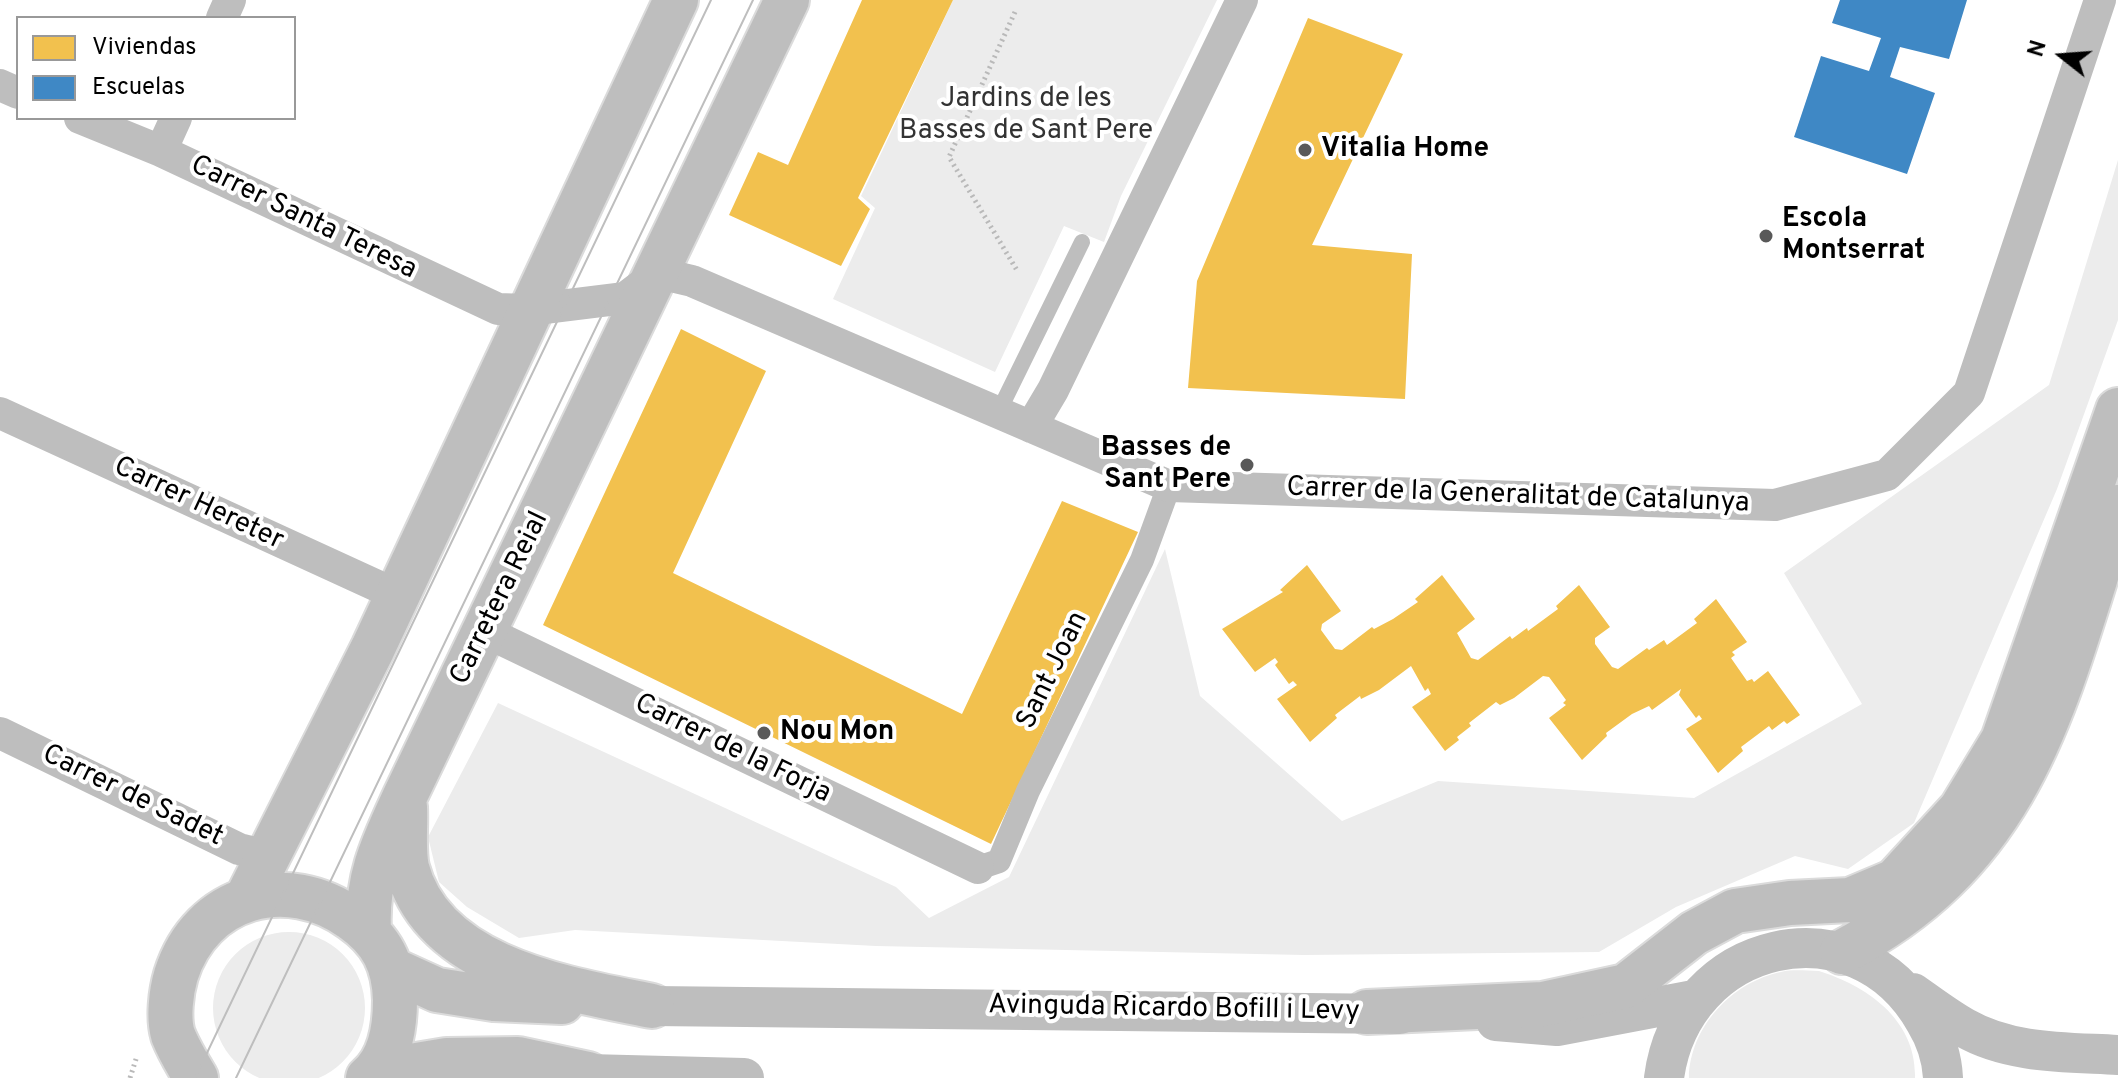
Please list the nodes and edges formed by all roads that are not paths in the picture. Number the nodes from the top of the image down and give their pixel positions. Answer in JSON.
{"nodes":[{"id":1,"x":676,"y":0,"type":"edge"},
{"id":2,"x":787,"y":0,"type":"edge"},
{"id":3,"x":1242,"y":0,"type":"edge"},
{"id":4,"x":2100,"y":0,"type":"edge"},
{"id":5,"x":85,"y":120,"type":"edge"},
{"id":6,"x":175,"y":120,"type":"edge"},
{"id":7,"x":161,"y":151,"type":"junction"},
{"id":8,"x":1082,"y":242,"type":"dead end"},
{"id":9,"x":658,"y":273,"type":"junction"},
{"id":10,"x":528,"y":310,"type":"junction"},
{"id":11,"x":2118,"y":410,"type":"edge"},
{"id":12,"x":0,"y":413,"type":"edge"},
{"id":13,"x":998,"y":413,"type":"junction"},
{"id":14,"x":1031,"y":427,"type":"junction"},
{"id":15,"x":1169,"y":486,"type":"junction"},
{"id":16,"x":2118,"y":507,"type":"edge"},
{"id":17,"x":397,"y":595,"type":"junction"},
{"id":18,"x":486,"y":632,"type":"junction"},
{"id":19,"x":0,"y":733,"type":"edge"},
{"id":20,"x":405,"y":796,"type":"junction"},
{"id":21,"x":267,"y":856,"type":"junction"},
{"id":22,"x":978,"y":868,"type":"joint"},
{"id":23,"x":246,"y":900,"type":"junction"},
{"id":24,"x":369,"y":931,"type":"junction"},
{"id":25,"x":1842,"y":952,"type":"junction"},
{"id":26,"x":393,"y":970,"type":"junction"},
{"id":27,"x":1893,"y":980,"type":"junction"},
{"id":28,"x":1694,"y":1000,"type":"junction"},
{"id":29,"x":652,"y":1006,"type":"junction"},
{"id":30,"x":1367,"y":1012,"type":"junction"},
{"id":31,"x":172,"y":1033,"type":"junction"},
{"id":32,"x":2102,"y":1054,"type":"edge"},
{"id":33,"x":372,"y":1075,"type":"edge"},
{"id":34,"x":575,"y":1076,"type":"edge"},
{"id":35,"x":159,"y":1078,"type":"edge"},
{"id":36,"x":196,"y":1078,"type":"edge"},
{"id":37,"x":744,"y":1078,"type":"edge"},
{"id":38,"x":1664,"y":1078,"type":"edge"},
{"id":39,"x":1943,"y":1078,"type":"edge"}],
"edges":[{"from":1,"to":10,"type":"main road"},
{"from":2,"to":9,"type":"main road","name":"Carretera Reial"},
{"from":3,"to":14,"type":"street"},
{"from":4,"to":15,"type":"street","name":"Carrer de la Generalitat de Catalunya"},
{"from":5,"to":7,"type":"street","name":"Carrer Santa Teresa"},
{"from":6,"to":7,"type":"street"},
{"from":7,"to":10,"type":"street","name":"Carrer Santa Teresa"},
{"from":8,"to":13,"type":"lane"},
{"from":9,"to":10,"type":"street","name":"Carretera Reial"},
{"from":9,"to":13,"type":"street","name":"Carrer de la Generalitat de Catalunya"},
{"from":9,"to":18,"type":"main road","name":"Carretera Reial"},
{"from":10,"to":17,"type":"main road"},
{"from":11,"to":30,"type":"main road"},
{"from":12,"to":17,"type":"street","name":"Carrer Hereter"},
{"from":13,"to":14,"type":"street","name":"Carrer de la Generalitat de Catalunya"},
{"from":14,"to":15,"type":"street","name":"Carrer de la Generalitat de Catalunya"},
{"from":15,"to":22,"type":"street","name":"Sant Joan"},
{"from":16,"to":25,"type":"main road"},
{"from":17,"to":21,"type":"main road"},
{"from":18,"to":20,"type":"main road","name":"Carretera Reial"},
{"from":18,"to":22,"type":"street","name":"Carrer de la Forja"},
{"from":19,"to":21,"type":"street","name":"Carrer de Sadet"},
{"from":20,"to":24,"type":"main road","name":"Carretera Reial"},
{"from":20,"to":29,"type":"main road"},
{"from":21,"to":23,"type":"main road"},
{"from":23,"to":24,"type":"main road"},
{"from":23,"to":31,"type":"main road"},
{"from":24,"to":26,"type":"main road"},
{"from":25,"to":27,"type":"street"},
{"from":25,"to":28,"type":"street"},
{"from":26,"to":29,"type":"main road"},
{"from":26,"to":33,"type":"main road"},
{"from":27,"to":32,"type":"street"},
{"from":27,"to":39,"type":"street"},
{"from":28,"to":30,"type":"street","name":"Avinguda Ricardo Bofill i Levy"},
{"from":28,"to":38,"type":"street"},
{"from":29,"to":30,"type":"street","name":"Avinguda Ricardo Bofill i Levy"},
{"from":31,"to":35,"type":"main road"},
{"from":31,"to":36,"type":"main road"},
{"from":33,"to":34,"type":"main road"},
{"from":34,"to":37,"type":"street"}]}
